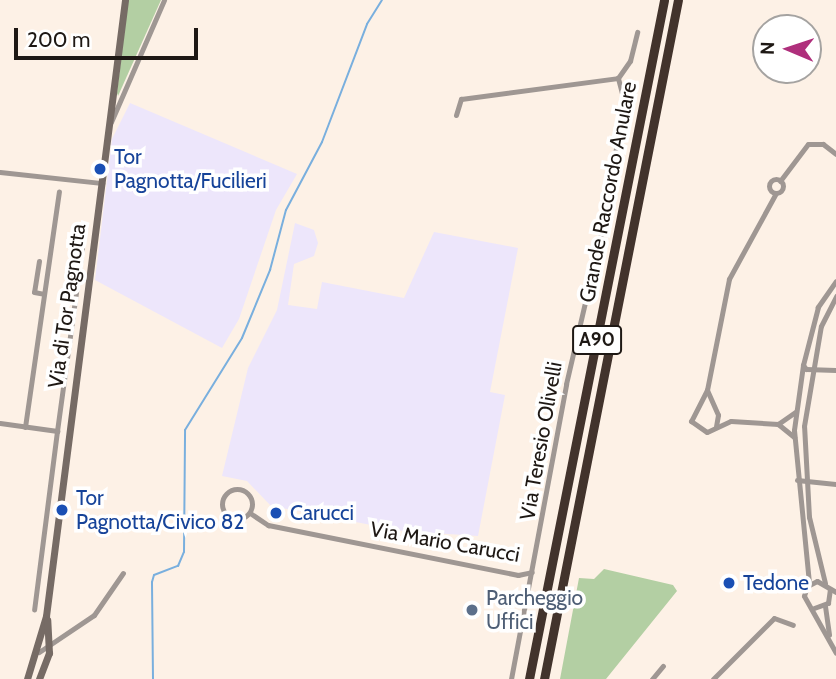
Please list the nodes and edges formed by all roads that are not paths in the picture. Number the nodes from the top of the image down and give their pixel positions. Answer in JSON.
{"nodes":[{"id":1,"x":125,"y":0,"type":"edge"},
{"id":2,"x":164,"y":0,"type":"edge"},
{"id":3,"x":664,"y":0,"type":"edge"},
{"id":4,"x":678,"y":0,"type":"edge"},
{"id":5,"x":637,"y":32,"type":"dead end"},
{"id":6,"x":618,"y":78,"type":"junction"},
{"id":7,"x":456,"y":115,"type":"dead end"},
{"id":8,"x":108,"y":128,"type":"junction"},
{"id":9,"x":836,"y":154,"type":"edge"},
{"id":10,"x":0,"y":172,"type":"edge"},
{"id":11,"x":780,"y":181,"type":"junction"},
{"id":12,"x":102,"y":183,"type":"junction"},
{"id":13,"x":58,"y":191,"type":"dead end"},
{"id":14,"x":774,"y":192,"type":"junction"},
{"id":15,"x":82,"y":249,"type":"dead end"},
{"id":16,"x":39,"y":261,"type":"dead end"},
{"id":17,"x":836,"y":281,"type":"edge"},
{"id":18,"x":44,"y":294,"type":"junction"},
{"id":19,"x":836,"y":296,"type":"edge"},
{"id":20,"x":803,"y":365,"type":"junction"},
{"id":21,"x":813,"y":369,"type":"junction"},
{"id":22,"x":836,"y":370,"type":"edge"},
{"id":23,"x":707,"y":390,"type":"junction"},
{"id":24,"x":698,"y":406,"type":"junction"},
{"id":25,"x":711,"y":407,"type":"junction"},
{"id":26,"x":795,"y":412,"type":"junction"},
{"id":27,"x":718,"y":415,"type":"junction"},
{"id":28,"x":732,"y":421,"type":"junction"},
{"id":29,"x":0,"y":423,"type":"edge"},
{"id":30,"x":778,"y":424,"type":"junction"},
{"id":31,"x":716,"y":426,"type":"junction"},
{"id":32,"x":25,"y":427,"type":"junction"},
{"id":33,"x":57,"y":431,"type":"junction"},
{"id":34,"x":795,"y":438,"type":"junction"},
{"id":35,"x":797,"y":480,"type":"junction"},
{"id":36,"x":807,"y":484,"type":"junction"},
{"id":37,"x":836,"y":484,"type":"edge"},
{"id":38,"x":250,"y":513,"type":"junction"},
{"id":39,"x":532,"y":572,"type":"junction"},
{"id":40,"x":123,"y":573,"type":"dead end"},
{"id":41,"x":825,"y":583,"type":"junction"},
{"id":42,"x":809,"y":584,"type":"junction"},
{"id":43,"x":833,"y":591,"type":"edge"},
{"id":44,"x":827,"y":605,"type":"junction"},
{"id":45,"x":836,"y":607,"type":"edge"},
{"id":46,"x":814,"y":608,"type":"junction"},
{"id":47,"x":34,"y":610,"type":"dead end"},
{"id":48,"x":46,"y":616,"type":"junction"},
{"id":49,"x":793,"y":625,"type":"dead end"},
{"id":50,"x":829,"y":635,"type":"junction"},
{"id":51,"x":50,"y":645,"type":"junction"},
{"id":52,"x":39,"y":652,"type":"junction"},
{"id":53,"x":836,"y":653,"type":"edge"},
{"id":54,"x":663,"y":666,"type":"dead end"},
{"id":55,"x":27,"y":679,"type":"edge"},
{"id":56,"x":38,"y":679,"type":"edge"},
{"id":57,"x":511,"y":679,"type":"edge"},
{"id":58,"x":528,"y":679,"type":"edge"},
{"id":59,"x":544,"y":679,"type":"edge"},
{"id":60,"x":652,"y":679,"type":"edge"},
{"id":61,"x":713,"y":679,"type":"edge"}],
"edges":[{"from":1,"to":8,"type":"street","name":"Via di Tor Pagnotta"},
{"from":2,"to":8,"type":"street"},
{"from":3,"to":58,"type":"highway","name":"Grande Raccordo Anulare","number":"A90"},
{"from":4,"to":59,"type":"highway","name":"Grande Raccordo Anulare","number":"A90"},
{"from":5,"to":6,"type":"street"},
{"from":6,"to":7,"type":"street"},
{"from":6,"to":39,"type":"street","name":"Via Teresio Olivelli"},
{"from":8,"to":12,"type":"street","name":"Via di Tor Pagnotta"},
{"from":9,"to":11,"type":"street"},
{"from":10,"to":12,"type":"street"},
{"from":11,"to":14,"type":"street"},
{"from":11,"to":14,"type":"street"},
{"from":12,"to":48,"type":"street","name":"Via di Tor Pagnotta"},
{"from":13,"to":18,"type":"street"},
{"from":14,"to":23,"type":"street"},
{"from":15,"to":33,"type":"street"},
{"from":16,"to":18,"type":"street"},
{"from":17,"to":20,"type":"street"},
{"from":18,"to":32,"type":"street"},
{"from":19,"to":21,"type":"street"},
{"from":20,"to":21,"type":"street"},
{"from":20,"to":26,"type":"street"},
{"from":21,"to":22,"type":"street"},
{"from":21,"to":36,"type":"street"},
{"from":23,"to":24,"type":"street"},
{"from":23,"to":25,"type":"street"},
{"from":24,"to":25,"type":"street"},
{"from":24,"to":31,"type":"street"},
{"from":25,"to":27,"type":"street"},
{"from":26,"to":30,"type":"street"},
{"from":26,"to":34,"type":"street"},
{"from":27,"to":28,"type":"street"},
{"from":27,"to":31,"type":"street"},
{"from":28,"to":30,"type":"street"},
{"from":28,"to":31,"type":"street"},
{"from":29,"to":32,"type":"street"},
{"from":30,"to":34,"type":"street"},
{"from":32,"to":33,"type":"street"},
{"from":33,"to":47,"type":"street"},
{"from":34,"to":35,"type":"street"},
{"from":35,"to":36,"type":"street"},
{"from":35,"to":42,"type":"street"},
{"from":36,"to":37,"type":"street"},
{"from":36,"to":41,"type":"street"},
{"from":38,"to":38,"type":"street"},
{"from":38,"to":39,"type":"street","name":"Via Mario Carucci"},
{"from":39,"to":57,"type":"street","name":"Via Mario Carucci"},
{"from":40,"to":51,"type":"street"},
{"from":41,"to":42,"type":"street"},
{"from":41,"to":43,"type":"street"},
{"from":42,"to":46,"type":"street"},
{"from":43,"to":44,"type":"street"},
{"from":44,"to":45,"type":"street"},
{"from":44,"to":46,"type":"street"},
{"from":44,"to":50,"type":"street"},
{"from":46,"to":50,"type":"street"},
{"from":48,"to":51,"type":"street","name":"Via di Tor Pagnotta"},
{"from":48,"to":52,"type":"street","name":"Via di Tor Pagnotta"},
{"from":49,"to":61,"type":"street"},
{"from":50,"to":53,"type":"street"},
{"from":51,"to":52,"type":"street"},
{"from":51,"to":56,"type":"street","name":"Via di Tor Pagnotta"},
{"from":52,"to":55,"type":"street","name":"Via di Tor Pagnotta"},
{"from":54,"to":60,"type":"street"}]}
